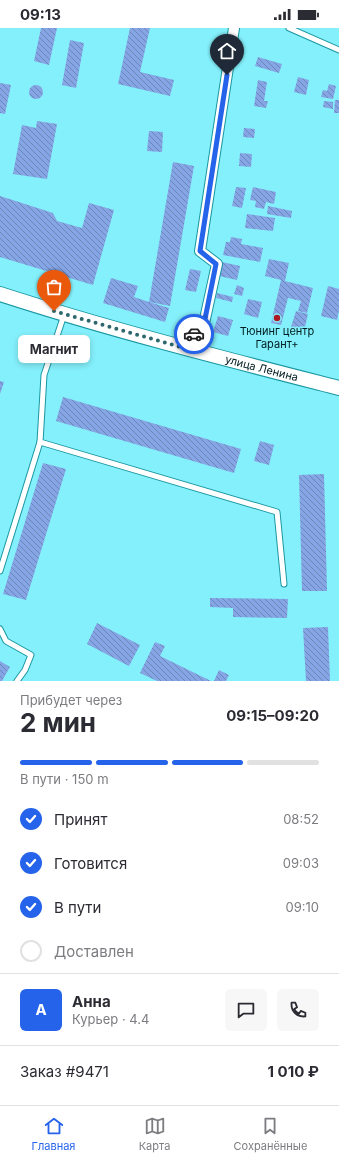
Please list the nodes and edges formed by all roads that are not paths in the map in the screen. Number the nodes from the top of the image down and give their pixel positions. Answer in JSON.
{"nodes":[{"id":1,"x":234,"y":28,"type":"edge"},
{"id":2,"x":289,"y":28,"type":"edge"},
{"id":3,"x":339,"y":50,"type":"edge"},
{"id":4,"x":0,"y":294,"type":"edge"},
{"id":5,"x":65,"y":314,"type":"junction"},
{"id":6,"x":184,"y":348,"type":"junction"},
{"id":7,"x":339,"y":388,"type":"edge"},
{"id":8,"x":40,"y":442,"type":"junction"},
{"id":9,"x":0,"y":571,"type":"edge"},
{"id":10,"x":284,"y":584,"type":"dead end"},
{"id":11,"x":0,"y":629,"type":"edge"},
{"id":12,"x":17,"y":681,"type":"edge"}],
"edges":[{"from":1,"to":6,"type":"street"},
{"from":2,"to":3,"type":"lane"},
{"from":4,"to":5,"type":"street","name":"улица Ленина"},
{"from":5,"to":6,"type":"street","name":"улица Ленина"},
{"from":5,"to":8,"type":"lane"},
{"from":6,"to":7,"type":"street","name":"улица Ленина"},
{"from":8,"to":9,"type":"lane"},
{"from":8,"to":10,"type":"lane"},
{"from":11,"to":12,"type":"lane"}]}
